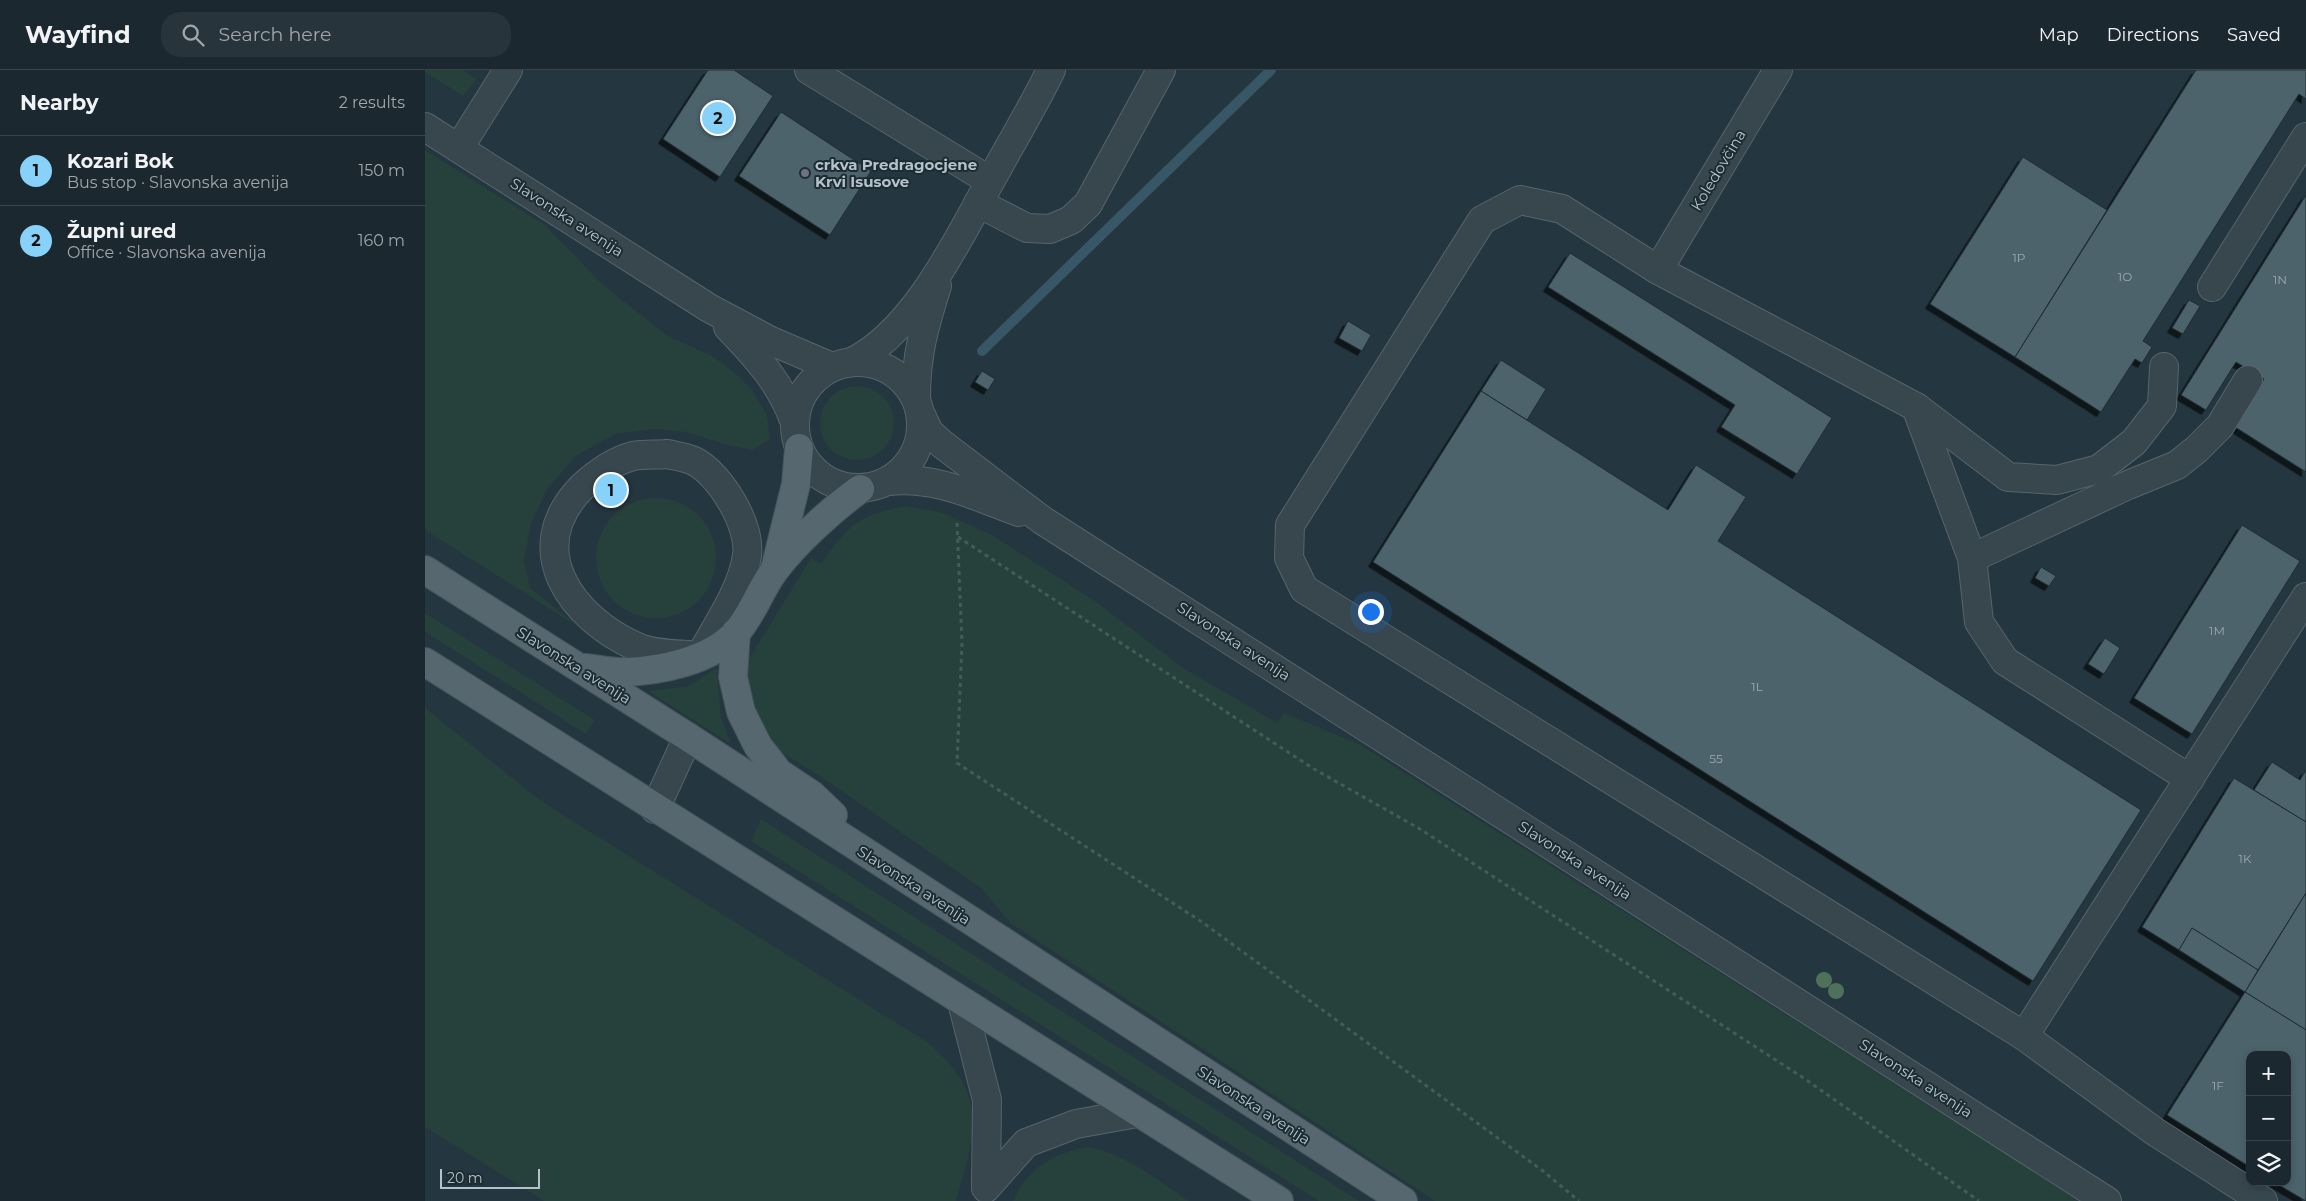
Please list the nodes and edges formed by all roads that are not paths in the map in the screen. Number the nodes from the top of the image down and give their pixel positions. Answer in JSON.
{"nodes":[{"id":1,"x":508,"y":70,"type":"edge"},
{"id":2,"x":809,"y":70,"type":"edge"},
{"id":3,"x":1051,"y":70,"type":"edge"},
{"id":4,"x":1161,"y":70,"type":"edge"},
{"id":5,"x":1778,"y":70,"type":"edge"},
{"id":6,"x":425,"y":127,"type":"edge"},
{"id":7,"x":2306,"y":137,"type":"edge"},
{"id":8,"x":459,"y":148,"type":"junction"},
{"id":9,"x":984,"y":192,"type":"junction"},
{"id":10,"x":944,"y":264,"type":"junction"},
{"id":11,"x":1658,"y":270,"type":"junction"},
{"id":12,"x":2212,"y":287,"type":"dead end"},
{"id":13,"x":709,"y":308,"type":"junction"},
{"id":14,"x":842,"y":364,"type":"junction"},
{"id":15,"x":2164,"y":367,"type":"dead end"},
{"id":16,"x":2248,"y":380,"type":"dead end"},
{"id":17,"x":918,"y":407,"type":"junction"},
{"id":18,"x":1916,"y":407,"type":"junction"},
{"id":19,"x":794,"y":420,"type":"junction"},
{"id":20,"x":799,"y":448,"type":"junction"},
{"id":21,"x":888,"y":481,"type":"junction"},
{"id":22,"x":859,"y":489,"type":"junction"},
{"id":23,"x":1042,"y":520,"type":"junction"},
{"id":24,"x":1972,"y":558,"type":"junction"},
{"id":25,"x":425,"y":570,"type":"edge"},
{"id":26,"x":775,"y":570,"type":"junction"},
{"id":27,"x":2306,"y":597,"type":"edge"},
{"id":28,"x":736,"y":632,"type":"junction"},
{"id":29,"x":700,"y":656,"type":"junction"},
{"id":30,"x":425,"y":662,"type":"edge"},
{"id":31,"x":579,"y":667,"type":"junction"},
{"id":32,"x":689,"y":738,"type":"junction"},
{"id":33,"x":2190,"y":779,"type":"junction"},
{"id":34,"x":655,"y":809,"type":"junction"},
{"id":35,"x":862,"y":851,"type":"junction"},
{"id":36,"x":962,"y":1002,"type":"junction"},
{"id":37,"x":2024,"y":1036,"type":"junction"},
{"id":38,"x":1137,"y":1113,"type":"junction"},
{"id":39,"x":1237,"y":1175,"type":"junction"},
{"id":40,"x":985,"y":1195,"type":"edge"},
{"id":41,"x":1252,"y":1201,"type":"edge"},
{"id":42,"x":1279,"y":1201,"type":"edge"},
{"id":43,"x":1403,"y":1201,"type":"edge"},
{"id":44,"x":2107,"y":1201,"type":"edge"},
{"id":45,"x":2263,"y":1201,"type":"edge"}],
"edges":[{"from":1,"to":8,"type":"street"},
{"from":2,"to":9,"type":"street"},
{"from":3,"to":9,"type":"street"},
{"from":4,"to":9,"type":"street"},
{"from":5,"to":11,"type":"street","name":"Koledovčina"},
{"from":6,"to":8,"type":"street","name":"Slavonska avenija"},
{"from":7,"to":12,"type":"street"},
{"from":8,"to":13,"type":"street","name":"Slavonska avenija"},
{"from":9,"to":10,"type":"street"},
{"from":10,"to":14,"type":"street"},
{"from":10,"to":17,"type":"street"},
{"from":11,"to":18,"type":"street"},
{"from":11,"to":37,"type":"street"},
{"from":13,"to":14,"type":"street","name":"Slavonska avenija"},
{"from":13,"to":19,"type":"street","name":"Slavonska avenija"},
{"from":14,"to":17,"type":"street"},
{"from":14,"to":19,"type":"street"},
{"from":15,"to":18,"type":"street"},
{"from":16,"to":24,"type":"street"},
{"from":17,"to":21,"type":"street"},
{"from":17,"to":23,"type":"street","name":"Slavonska avenija"},
{"from":18,"to":24,"type":"street"},
{"from":19,"to":20,"type":"street"},
{"from":20,"to":22,"type":"street"},
{"from":20,"to":26,"type":"main road"},
{"from":21,"to":22,"type":"street"},
{"from":21,"to":23,"type":"street","name":"Slavonska avenija"},
{"from":22,"to":26,"type":"main road"},
{"from":23,"to":44,"type":"street","name":"Slavonska avenija"},
{"from":24,"to":33,"type":"street"},
{"from":25,"to":31,"type":"main road","name":"Slavonska avenija"},
{"from":26,"to":28,"type":"main road"},
{"from":27,"to":33,"type":"street"},
{"from":28,"to":29,"type":"main road"},
{"from":28,"to":35,"type":"main road"},
{"from":29,"to":29,"type":"street"},
{"from":29,"to":31,"type":"main road"},
{"from":30,"to":34,"type":"main road"},
{"from":31,"to":32,"type":"main road","name":"Slavonska avenija"},
{"from":32,"to":34,"type":"street"},
{"from":32,"to":35,"type":"main road","name":"Slavonska avenija"},
{"from":33,"to":37,"type":"street"},
{"from":34,"to":36,"type":"main road"},
{"from":35,"to":43,"type":"main road","name":"Slavonska avenija"},
{"from":36,"to":38,"type":"main road"},
{"from":36,"to":40,"type":"street"},
{"from":37,"to":45,"type":"street"},
{"from":38,"to":39,"type":"main road"},
{"from":38,"to":40,"type":"street"},
{"from":39,"to":41,"type":"street"},
{"from":39,"to":42,"type":"main road"}]}
